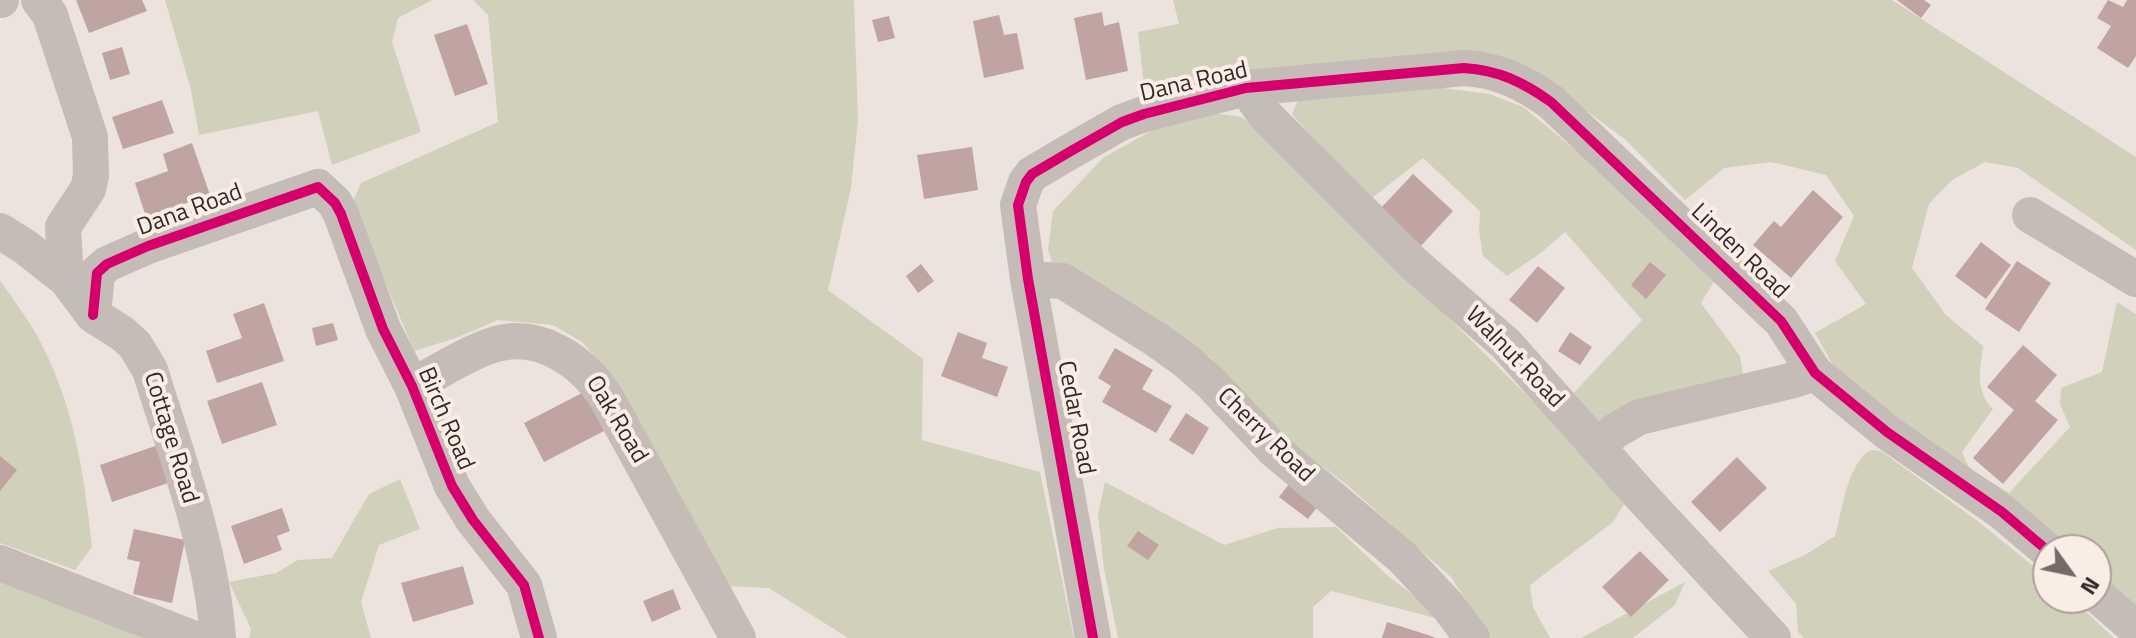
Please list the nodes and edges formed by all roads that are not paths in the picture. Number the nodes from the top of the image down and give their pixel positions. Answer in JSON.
{"nodes":[{"id":1,"x":39,"y":0,"type":"edge"},
{"id":2,"x":1508,"y":76,"type":"joint"},
{"id":3,"x":1246,"y":88,"type":"junction"},
{"id":4,"x":335,"y":203,"type":"joint"},
{"id":5,"x":1018,"y":205,"type":"joint"},
{"id":6,"x":2030,"y":215,"type":"dead end"},
{"id":7,"x":0,"y":231,"type":"edge"},
{"id":8,"x":66,"y":279,"type":"junction"},
{"id":9,"x":1028,"y":279,"type":"junction"},
{"id":10,"x":2136,"y":279,"type":"edge"},
{"id":11,"x":93,"y":315,"type":"junction"},
{"id":12,"x":1815,"y":373,"type":"junction"},
{"id":13,"x":412,"y":386,"type":"junction"},
{"id":14,"x":1597,"y":446,"type":"junction"},
{"id":15,"x":2032,"y":537,"type":"edge"},
{"id":16,"x":0,"y":563,"type":"edge"},
{"id":17,"x":2112,"y":608,"type":"edge"},
{"id":18,"x":2136,"y":629,"type":"edge"},
{"id":19,"x":192,"y":638,"type":"edge"},
{"id":20,"x":218,"y":638,"type":"edge"},
{"id":21,"x":539,"y":638,"type":"edge"},
{"id":22,"x":738,"y":638,"type":"edge"},
{"id":23,"x":1093,"y":638,"type":"edge"},
{"id":24,"x":1472,"y":638,"type":"edge"},
{"id":25,"x":1773,"y":638,"type":"edge"}],
"edges":[{"from":1,"to":8,"type":"street"},
{"from":2,"to":3,"type":"street","name":"Dana Road"},
{"from":2,"to":12,"type":"street","name":"Linden Road"},
{"from":3,"to":5,"type":"street","name":"Dana Road"},
{"from":3,"to":14,"type":"street","name":"Walnut Road"},
{"from":4,"to":11,"type":"street","name":"Dana Road"},
{"from":4,"to":13,"type":"street","name":"Birch Road"},
{"from":5,"to":9,"type":"street","name":"Cedar Road"},
{"from":6,"to":10,"type":"street"},
{"from":7,"to":8,"type":"street","name":"Cottage Road"},
{"from":8,"to":11,"type":"street","name":"Cottage Road"},
{"from":9,"to":23,"type":"street","name":"Cedar Road"},
{"from":9,"to":24,"type":"street","name":"Cherry Road"},
{"from":11,"to":20,"type":"street","name":"Cottage Road"},
{"from":12,"to":14,"type":"street"},
{"from":12,"to":15,"type":"street","name":"Linden Road"},
{"from":13,"to":21,"type":"street","name":"Birch Road"},
{"from":13,"to":22,"type":"street","name":"Oak Road"},
{"from":14,"to":25,"type":"street","name":"Walnut Road"},
{"from":16,"to":19,"type":"street"},
{"from":17,"to":18,"type":"street"}]}
